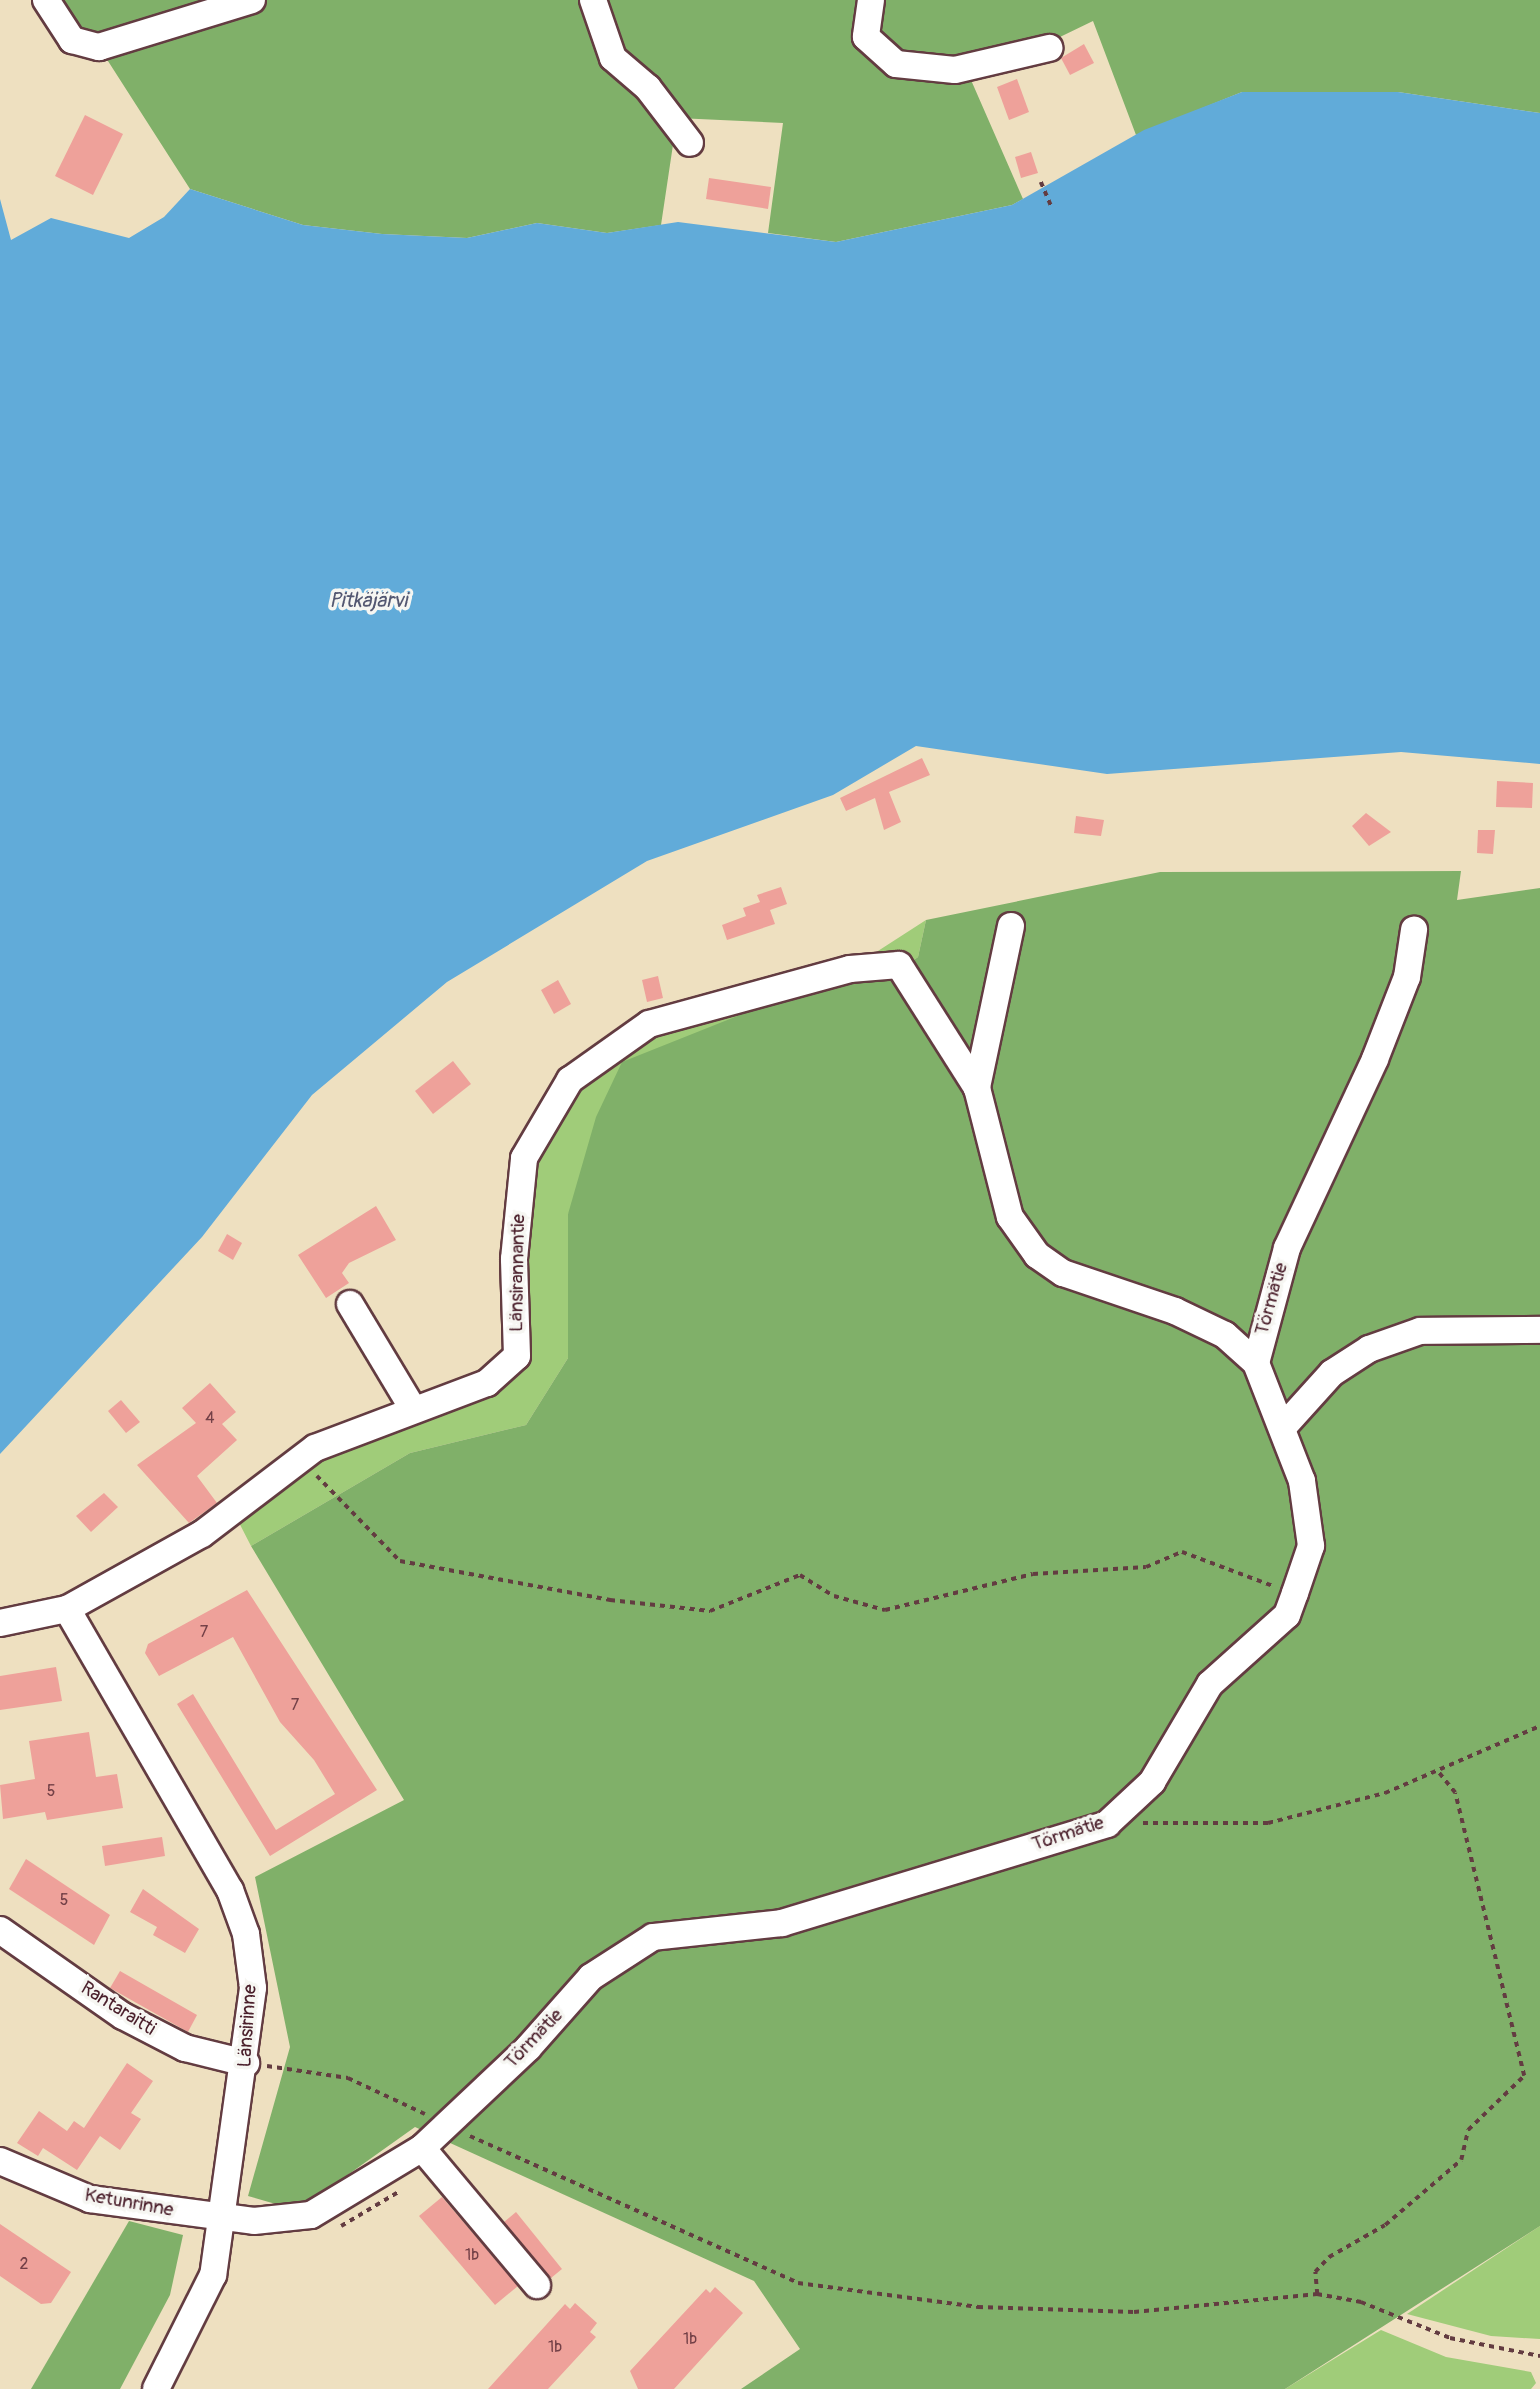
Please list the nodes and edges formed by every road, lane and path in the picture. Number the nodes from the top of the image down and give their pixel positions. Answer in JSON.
{"nodes":[{"id":1,"x":46,"y":0,"type":"edge"},
{"id":2,"x":252,"y":0,"type":"edge"},
{"id":3,"x":593,"y":0,"type":"edge"},
{"id":4,"x":871,"y":0,"type":"edge"},
{"id":5,"x":1049,"y":47,"type":"dead end"},
{"id":6,"x":690,"y":143,"type":"dead end"},
{"id":7,"x":1041,"y":182,"type":"dead end"},
{"id":8,"x":1051,"y":206,"type":"dead end"},
{"id":9,"x":1011,"y":926,"type":"dead end"},
{"id":10,"x":1413,"y":930,"type":"dead end"},
{"id":11,"x":976,"y":1088,"type":"junction"},
{"id":12,"x":350,"y":1304,"type":"dead end"},
{"id":13,"x":1540,"y":1330,"type":"edge"},
{"id":14,"x":1256,"y":1363,"type":"junction"},
{"id":15,"x":413,"y":1409,"type":"junction"},
{"id":16,"x":1285,"y":1425,"type":"junction"},
{"id":17,"x":301,"y":1459,"type":"junction"},
{"id":18,"x":1295,"y":1594,"type":"junction"},
{"id":19,"x":67,"y":1609,"type":"junction"},
{"id":20,"x":0,"y":1623,"type":"edge"},
{"id":21,"x":1540,"y":1727,"type":"edge"},
{"id":22,"x":1437,"y":1771,"type":"junction"},
{"id":23,"x":1107,"y":1824,"type":"junction"},
{"id":24,"x":0,"y":1930,"type":"edge"},
{"id":25,"x":246,"y":2063,"type":"junction"},
{"id":26,"x":445,"y":2126,"type":"junction"},
{"id":27,"x":422,"y":2148,"type":"junction"},
{"id":28,"x":0,"y":2161,"type":"edge"},
{"id":29,"x":221,"y":2218,"type":"junction"},
{"id":30,"x":537,"y":2284,"type":"dead end"},
{"id":31,"x":1317,"y":2294,"type":"junction"},
{"id":32,"x":1540,"y":2356,"type":"edge"},
{"id":33,"x":156,"y":2389,"type":"edge"}],
"edges":[{"from":1,"to":2,"type":"street"},
{"from":3,"to":6,"type":"street"},
{"from":4,"to":5,"type":"street"},
{"from":7,"to":8,"type":"path"},
{"from":9,"to":11,"type":"street"},
{"from":10,"to":14,"type":"street","name":"Törmätie"},
{"from":11,"to":14,"type":"street"},
{"from":11,"to":15,"type":"street","name":"Länsirannantie"},
{"from":12,"to":15,"type":"street"},
{"from":13,"to":16,"type":"street"},
{"from":14,"to":16,"type":"street","name":"Törmätie"},
{"from":15,"to":17,"type":"street","name":"Länsirannantie"},
{"from":16,"to":18,"type":"street","name":"Törmätie"},
{"from":17,"to":18,"type":"path"},
{"from":17,"to":19,"type":"street","name":"Länsirannantie"},
{"from":18,"to":23,"type":"street","name":"Törmätie"},
{"from":19,"to":20,"type":"street","name":"Länsirannantie"},
{"from":19,"to":25,"type":"street","name":"Länsirinne"},
{"from":21,"to":22,"type":"path"},
{"from":22,"to":23,"type":"path"},
{"from":22,"to":31,"type":"path"},
{"from":23,"to":26,"type":"street","name":"Törmätie"},
{"from":24,"to":25,"type":"street","name":"Rantaraitti"},
{"from":25,"to":26,"type":"path"},
{"from":25,"to":29,"type":"street","name":"Länsirinne"},
{"from":26,"to":27,"type":"street","name":"Törmätie"},
{"from":26,"to":31,"type":"path"},
{"from":27,"to":29,"type":"street","name":"Törmätie"},
{"from":27,"to":30,"type":"street"},
{"from":28,"to":29,"type":"street","name":"Ketunrinne"},
{"from":29,"to":33,"type":"street","name":"Länsirinne"},
{"from":31,"to":32,"type":"path"}]}
